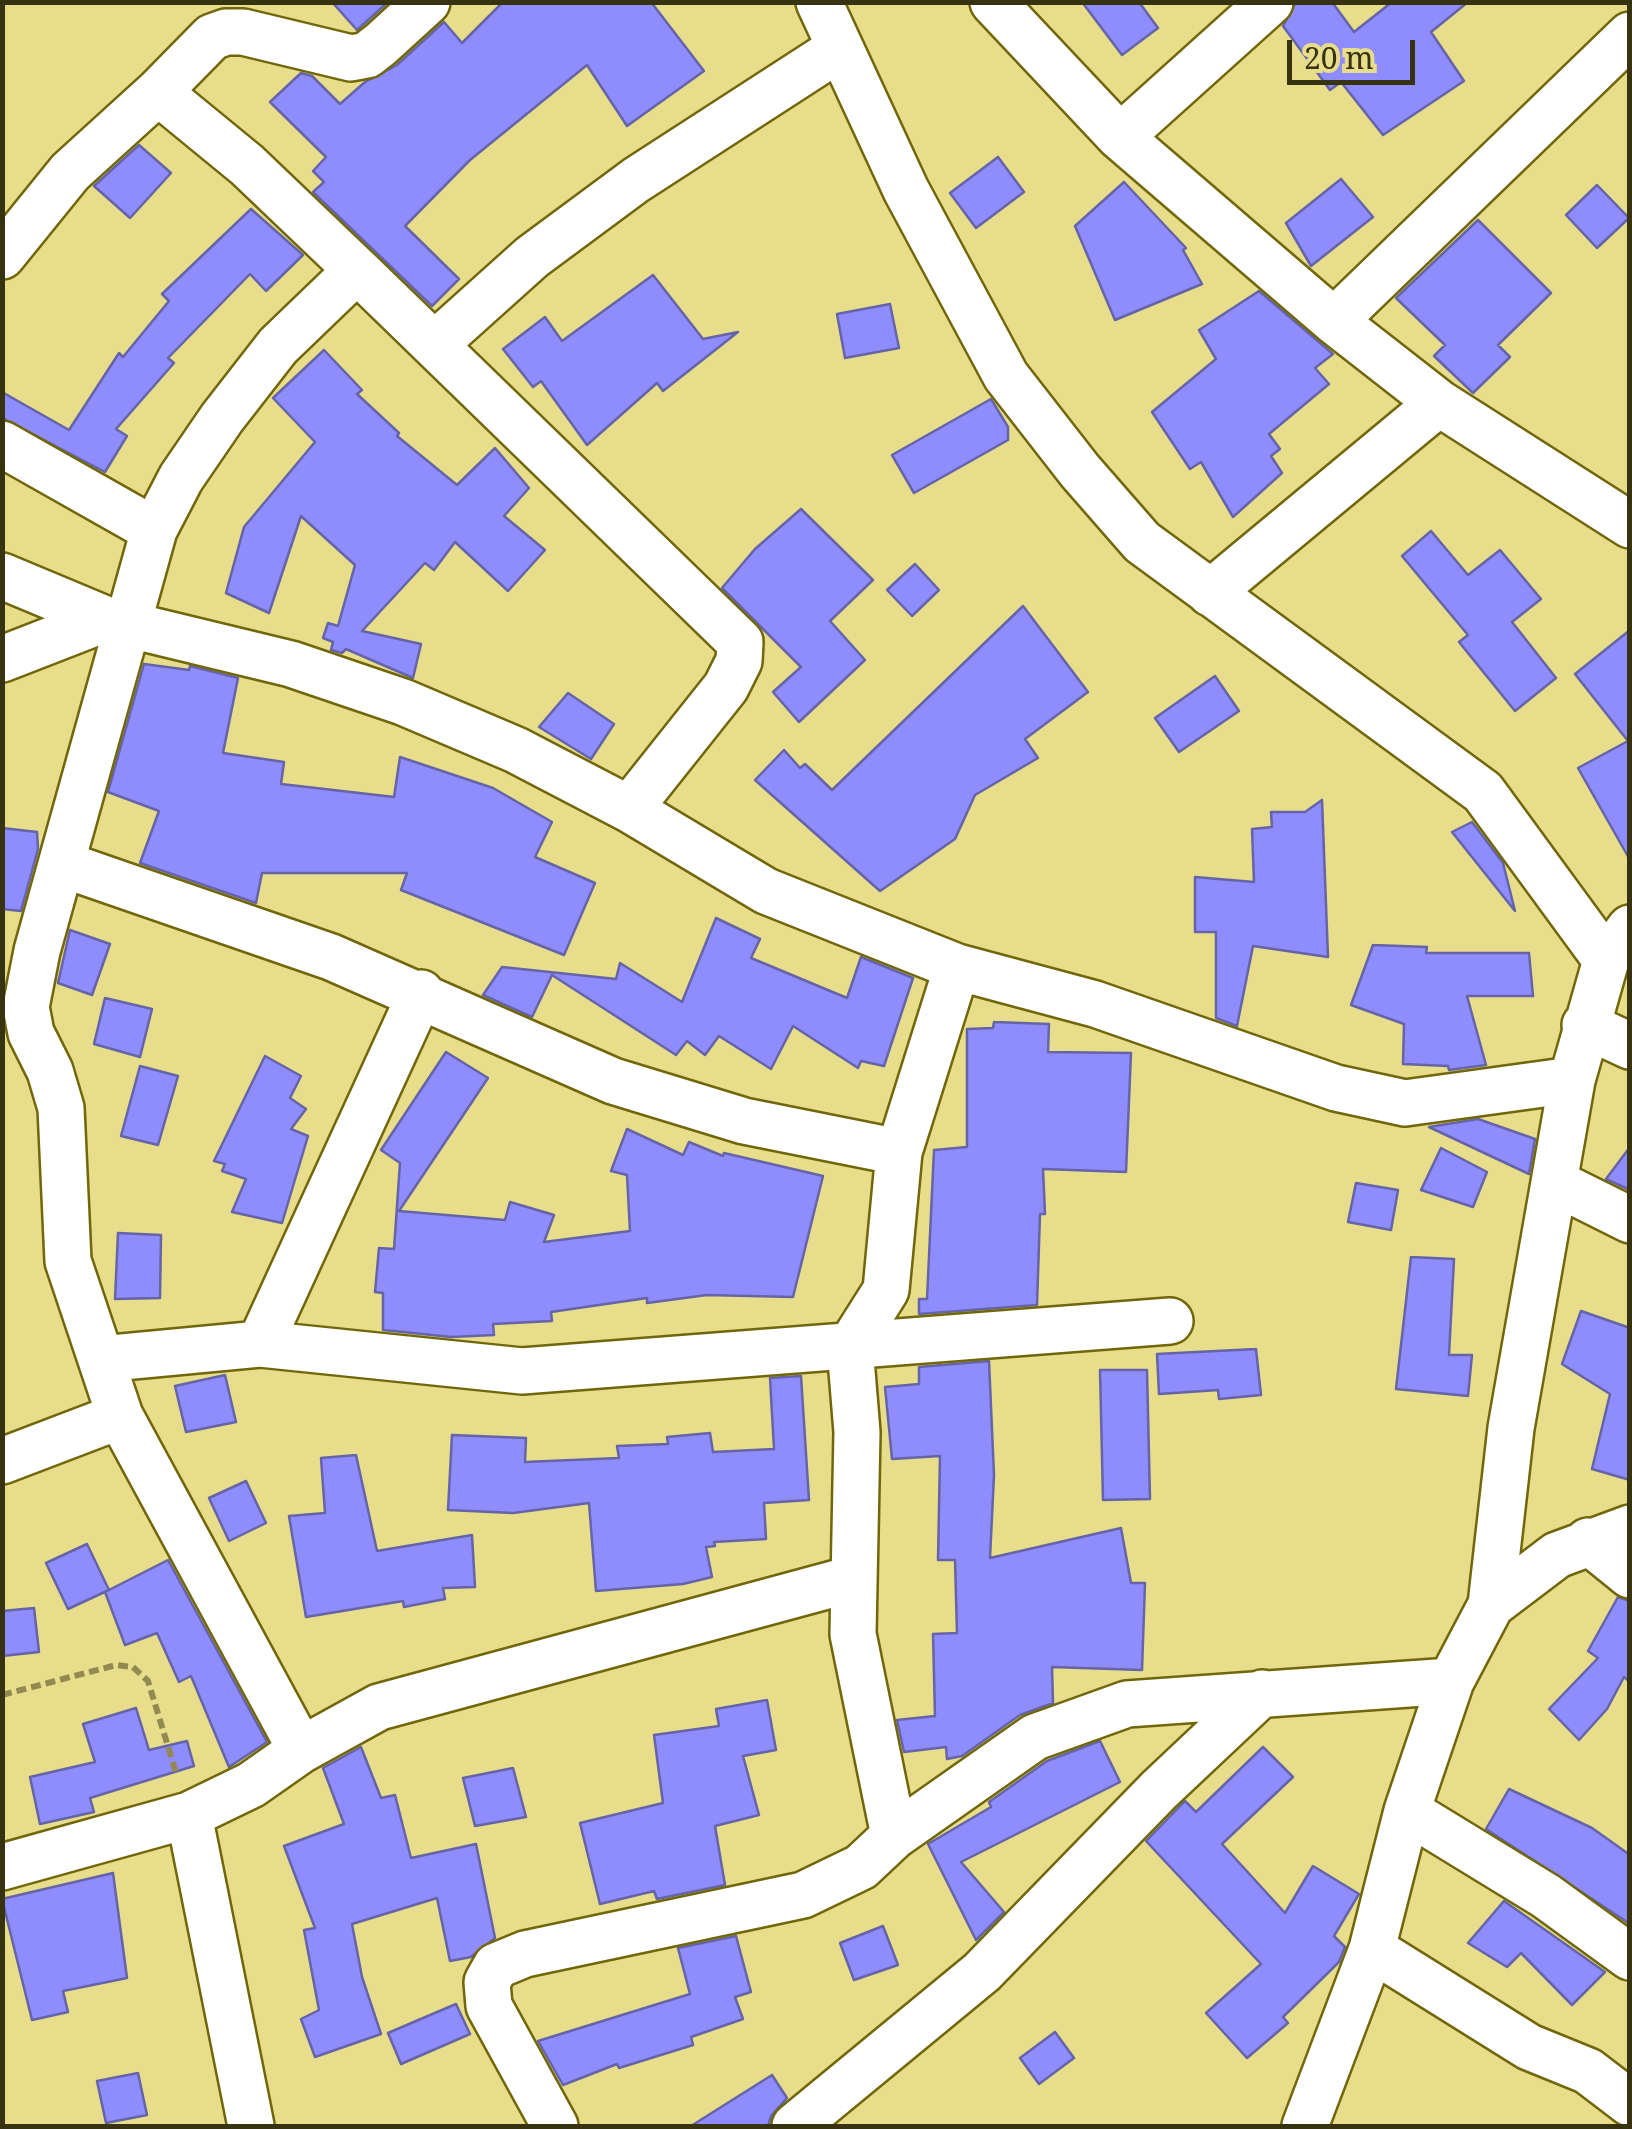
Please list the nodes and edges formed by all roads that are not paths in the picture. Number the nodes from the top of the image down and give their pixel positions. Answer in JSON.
{"nodes":[{"id":1,"x":426,"y":2,"type":"edge"},
{"id":2,"x":819,"y":2,"type":"edge"},
{"id":3,"x":993,"y":2,"type":"edge"},
{"id":4,"x":1270,"y":2,"type":"edge"},
{"id":5,"x":1614,"y":2,"type":"edge"},
{"id":6,"x":1630,"y":20,"type":"edge"},
{"id":7,"x":1630,"y":35,"type":"edge"},
{"id":8,"x":840,"y":48,"type":"junction"},
{"id":9,"x":158,"y":92,"type":"junction"},
{"id":10,"x":1120,"y":136,"type":"junction"},
{"id":11,"x":2,"y":256,"type":"edge"},
{"id":12,"x":357,"y":270,"type":"junction"},
{"id":13,"x":1334,"y":321,"type":"junction"},
{"id":14,"x":434,"y":345,"type":"junction"},
{"id":15,"x":1439,"y":403,"type":"junction"},
{"id":16,"x":2,"y":444,"type":"edge"},
{"id":17,"x":1630,"y":525,"type":"edge"},
{"id":18,"x":154,"y":530,"type":"junction"},
{"id":19,"x":2,"y":576,"type":"edge"},
{"id":20,"x":1210,"y":593,"type":"junction"},
{"id":21,"x":118,"y":622,"type":"junction"},
{"id":22,"x":2,"y":659,"type":"edge"},
{"id":23,"x":629,"y":809,"type":"junction"},
{"id":24,"x":62,"y":864,"type":"junction"},
{"id":25,"x":1618,"y":944,"type":"edge"},
{"id":26,"x":957,"y":968,"type":"junction"},
{"id":27,"x":421,"y":993,"type":"junction"},
{"id":28,"x":1585,"y":1025,"type":"junction"},
{"id":29,"x":1630,"y":1046,"type":"edge"},
{"id":30,"x":1572,"y":1080,"type":"junction"},
{"id":31,"x":899,"y":1152,"type":"junction"},
{"id":32,"x":1554,"y":1182,"type":"junction"},
{"id":33,"x":1630,"y":1220,"type":"edge"},
{"id":34,"x":1170,"y":1320,"type":"dead end"},
{"id":35,"x":260,"y":1344,"type":"junction"},
{"id":36,"x":850,"y":1346,"type":"junction"},
{"id":37,"x":100,"y":1358,"type":"junction"},
{"id":38,"x":120,"y":1416,"type":"junction"},
{"id":39,"x":2,"y":1461,"type":"edge"},
{"id":40,"x":1609,"y":1534,"type":"edge"},
{"id":41,"x":1630,"y":1576,"type":"edge"},
{"id":42,"x":852,"y":1579,"type":"junction"},
{"id":43,"x":1492,"y":1606,"type":"junction"},
{"id":44,"x":1451,"y":1681,"type":"junction"},
{"id":45,"x":1262,"y":1693,"type":"junction"},
{"id":46,"x":301,"y":1750,"type":"junction"},
{"id":47,"x":1407,"y":1811,"type":"junction"},
{"id":48,"x":189,"y":1815,"type":"junction"},
{"id":49,"x":894,"y":1836,"type":"junction"},
{"id":50,"x":2,"y":1867,"type":"edge"},
{"id":51,"x":1372,"y":1950,"type":"junction"},
{"id":52,"x":1630,"y":1957,"type":"edge"},
{"id":53,"x":1630,"y":2104,"type":"edge"},
{"id":54,"x":251,"y":2126,"type":"edge"},
{"id":55,"x":555,"y":2126,"type":"edge"},
{"id":56,"x":795,"y":2126,"type":"edge"},
{"id":57,"x":1305,"y":2126,"type":"edge"}],
"edges":[{"from":1,"to":9,"type":"street"},
{"from":2,"to":8,"type":"street"},
{"from":3,"to":10,"type":"street"},
{"from":4,"to":10,"type":"street"},
{"from":5,"to":6,"type":"street"},
{"from":7,"to":13,"type":"street"},
{"from":8,"to":14,"type":"street"},
{"from":8,"to":20,"type":"street"},
{"from":9,"to":11,"type":"street"},
{"from":9,"to":12,"type":"street"},
{"from":10,"to":13,"type":"street"},
{"from":12,"to":14,"type":"street"},
{"from":12,"to":18,"type":"street"},
{"from":13,"to":15,"type":"street"},
{"from":14,"to":23,"type":"street"},
{"from":15,"to":17,"type":"street"},
{"from":15,"to":20,"type":"street"},
{"from":16,"to":18,"type":"street"},
{"from":18,"to":21,"type":"street"},
{"from":19,"to":21,"type":"street"},
{"from":20,"to":25,"type":"street"},
{"from":21,"to":22,"type":"street"},
{"from":21,"to":23,"type":"street"},
{"from":21,"to":24,"type":"street"},
{"from":23,"to":26,"type":"street"},
{"from":24,"to":27,"type":"street"},
{"from":24,"to":37,"type":"street"},
{"from":25,"to":28,"type":"street"},
{"from":26,"to":30,"type":"street"},
{"from":26,"to":31,"type":"street"},
{"from":27,"to":31,"type":"street"},
{"from":27,"to":35,"type":"street"},
{"from":28,"to":29,"type":"street"},
{"from":28,"to":30,"type":"street"},
{"from":30,"to":32,"type":"street"},
{"from":31,"to":36,"type":"street"},
{"from":32,"to":33,"type":"street"},
{"from":32,"to":43,"type":"street"},
{"from":34,"to":36,"type":"street"},
{"from":35,"to":36,"type":"street"},
{"from":35,"to":37,"type":"street"},
{"from":36,"to":42,"type":"street"},
{"from":37,"to":38,"type":"street"},
{"from":38,"to":39,"type":"street"},
{"from":38,"to":46,"type":"street"},
{"from":40,"to":41,"type":"street"},
{"from":40,"to":43,"type":"street"},
{"from":42,"to":46,"type":"street"},
{"from":42,"to":49,"type":"street"},
{"from":43,"to":44,"type":"street"},
{"from":44,"to":45,"type":"street"},
{"from":44,"to":47,"type":"street"},
{"from":45,"to":49,"type":"street"},
{"from":45,"to":56,"type":"street"},
{"from":46,"to":48,"type":"street"},
{"from":47,"to":51,"type":"street"},
{"from":47,"to":52,"type":"street"},
{"from":48,"to":50,"type":"street"},
{"from":48,"to":54,"type":"street"},
{"from":49,"to":55,"type":"street"},
{"from":51,"to":53,"type":"street"},
{"from":51,"to":57,"type":"street"}]}
